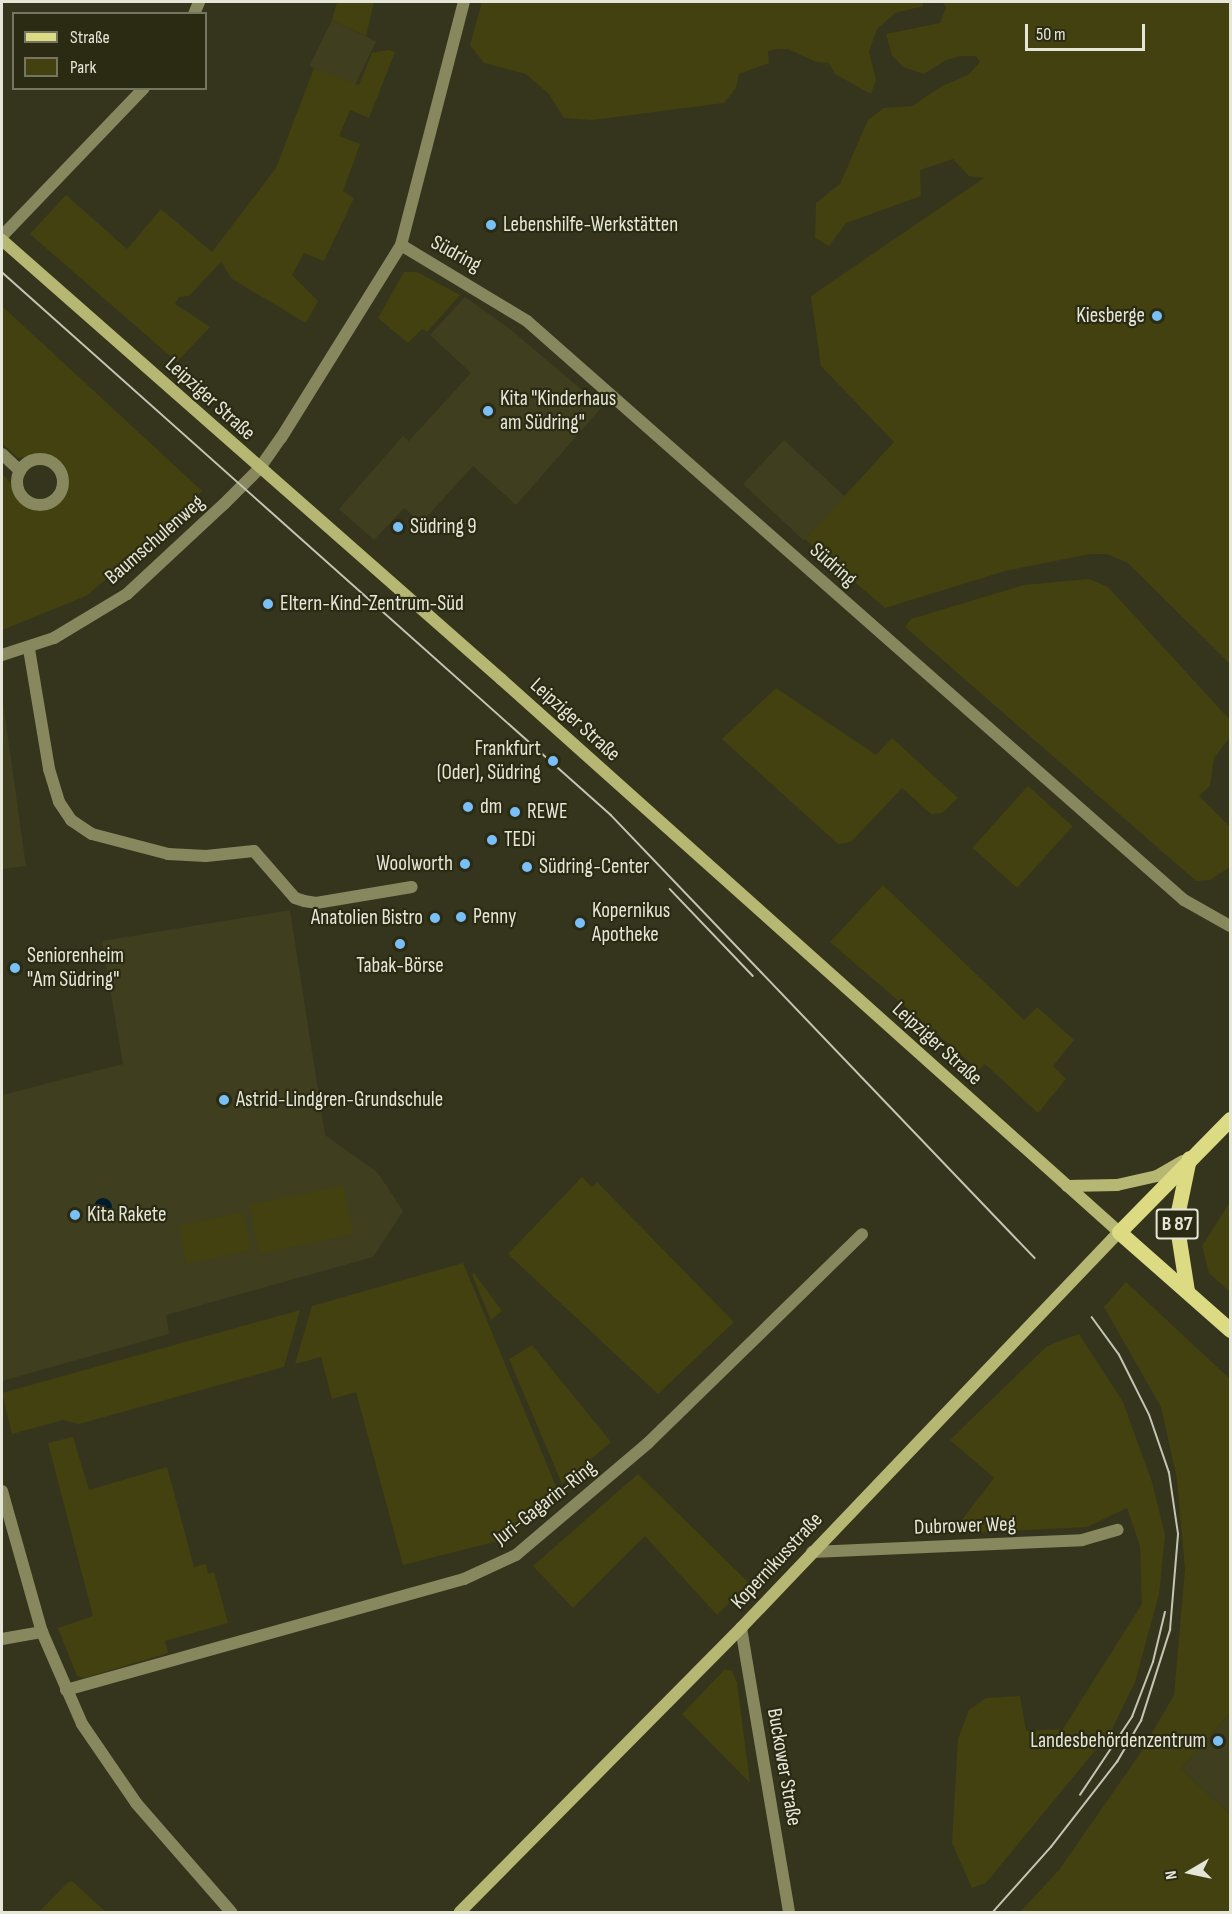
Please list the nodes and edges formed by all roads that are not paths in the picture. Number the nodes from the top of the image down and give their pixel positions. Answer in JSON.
{"nodes":[{"id":1,"x":464,"y":2,"type":"edge"},
{"id":2,"x":142,"y":90,"type":"edge"},
{"id":3,"x":2,"y":238,"type":"edge"},
{"id":4,"x":401,"y":244,"type":"junction"},
{"id":5,"x":2,"y":454,"type":"edge"},
{"id":6,"x":259,"y":469,"type":"junction"},
{"id":7,"x":20,"y":471,"type":"dead end"},
{"id":8,"x":29,"y":649,"type":"junction"},
{"id":9,"x":2,"y":655,"type":"edge"},
{"id":10,"x":412,"y":888,"type":"dead end"},
{"id":11,"x":1230,"y":926,"type":"edge"},
{"id":12,"x":1230,"y":1119,"type":"edge"},
{"id":13,"x":1189,"y":1158,"type":"junction"},
{"id":14,"x":1067,"y":1186,"type":"junction"},
{"id":15,"x":1119,"y":1232,"type":"junction"},
{"id":16,"x":862,"y":1234,"type":"dead end"},
{"id":17,"x":1187,"y":1291,"type":"junction"},
{"id":18,"x":1230,"y":1330,"type":"edge"},
{"id":19,"x":2,"y":1491,"type":"edge"},
{"id":20,"x":1118,"y":1530,"type":"dead end"},
{"id":21,"x":812,"y":1552,"type":"junction"},
{"id":22,"x":741,"y":1628,"type":"junction"},
{"id":23,"x":42,"y":1632,"type":"junction"},
{"id":24,"x":2,"y":1639,"type":"edge"},
{"id":25,"x":66,"y":1690,"type":"junction"},
{"id":26,"x":231,"y":1912,"type":"edge"},
{"id":27,"x":460,"y":1912,"type":"edge"},
{"id":28,"x":789,"y":1912,"type":"edge"}],
"edges":[{"from":1,"to":4,"type":"street","name":"Südring"},
{"from":2,"to":3,"type":"street"},
{"from":3,"to":6,"type":"street","name":"Leipziger Straße"},
{"from":4,"to":6,"type":"street","name":"Südring"},
{"from":4,"to":11,"type":"street","name":"Südring"},
{"from":5,"to":7,"type":"street"},
{"from":6,"to":8,"type":"street","name":"Baumschulenweg"},
{"from":6,"to":14,"type":"street","name":"Leipziger Straße"},
{"from":8,"to":9,"type":"street","name":"Baumschulenweg"},
{"from":8,"to":10,"type":"street"},
{"from":12,"to":13,"type":"main road","number":"B 87"},
{"from":13,"to":14,"type":"street"},
{"from":13,"to":15,"type":"main road","number":"B 87"},
{"from":13,"to":17,"type":"main road","number":"B 87"},
{"from":14,"to":15,"type":"street","name":"Leipziger Straße"},
{"from":15,"to":17,"type":"main road","number":"B 87"},
{"from":15,"to":21,"type":"street","name":"Kopernikusstraße"},
{"from":16,"to":25,"type":"street","name":"Juri-Gagarin-Ring"},
{"from":17,"to":18,"type":"main road","number":"B 87"},
{"from":19,"to":23,"type":"street"},
{"from":20,"to":21,"type":"street","name":"Dubrower Weg"},
{"from":21,"to":22,"type":"street","name":"Kopernikusstraße"},
{"from":22,"to":27,"type":"street","name":"Kopernikusstraße"},
{"from":22,"to":28,"type":"street","name":"Buckower Straße"},
{"from":23,"to":24,"type":"street"},
{"from":23,"to":25,"type":"street"},
{"from":25,"to":26,"type":"street"}]}
